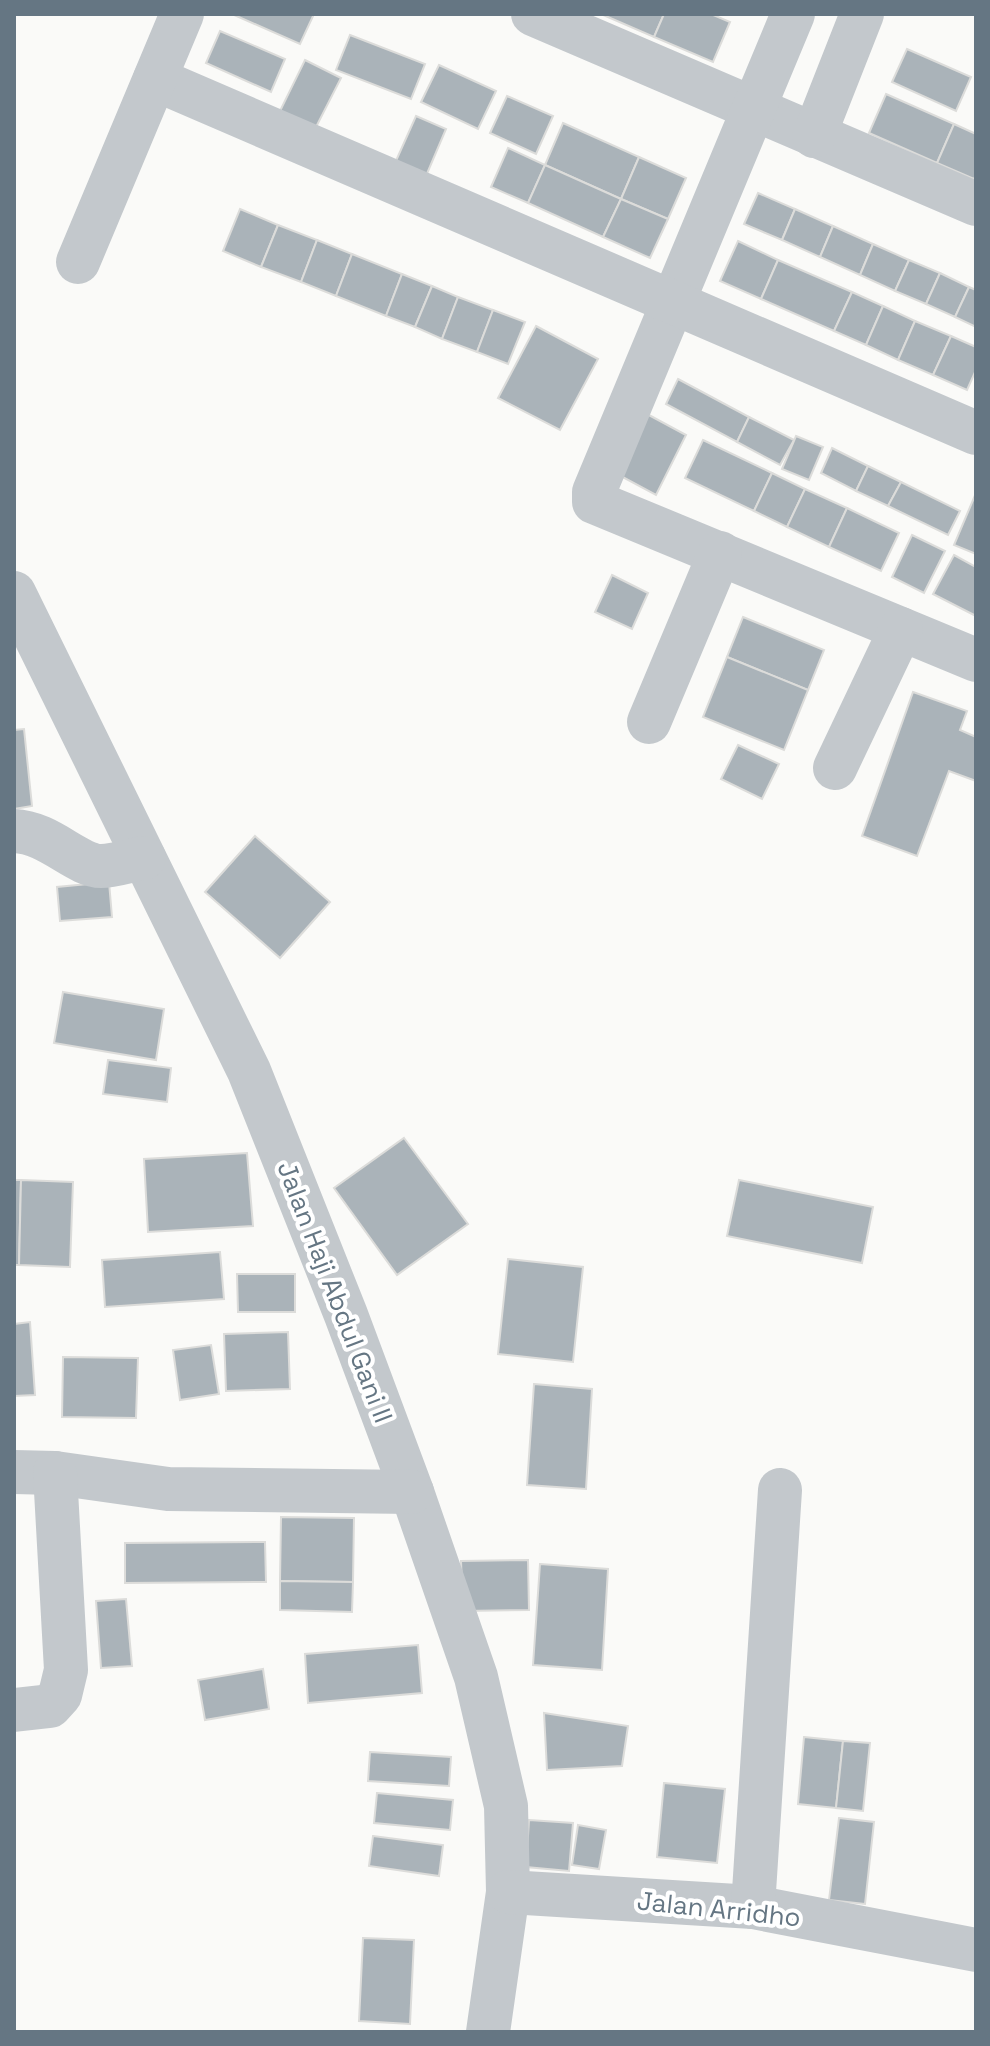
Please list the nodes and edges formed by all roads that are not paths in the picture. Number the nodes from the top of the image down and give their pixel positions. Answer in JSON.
{"nodes":[{"id":1,"x":182,"y":14,"type":"edge"},
{"id":2,"x":533,"y":14,"type":"edge"},
{"id":3,"x":793,"y":14,"type":"edge"},
{"id":4,"x":862,"y":14,"type":"edge"},
{"id":5,"x":155,"y":79,"type":"junction"},
{"id":6,"x":754,"y":108,"type":"junction"},
{"id":7,"x":814,"y":136,"type":"junction"},
{"id":8,"x":976,"y":204,"type":"edge"},
{"id":9,"x":78,"y":262,"type":"dead end"},
{"id":10,"x":674,"y":303,"type":"junction"},
{"id":11,"x":976,"y":433,"type":"edge"},
{"id":12,"x":720,"y":553,"type":"junction"},
{"id":13,"x":14,"y":593,"type":"edge"},
{"id":14,"x":901,"y":629,"type":"junction"},
{"id":15,"x":976,"y":660,"type":"edge"},
{"id":16,"x":649,"y":722,"type":"dead end"},
{"id":17,"x":835,"y":768,"type":"dead end"},
{"id":18,"x":14,"y":831,"type":"edge"},
{"id":19,"x":144,"y":858,"type":"junction"},
{"id":20,"x":35,"y":1473,"type":"edge"},
{"id":21,"x":780,"y":1490,"type":"dead end"},
{"id":22,"x":412,"y":1492,"type":"junction"},
{"id":23,"x":14,"y":1710,"type":"edge"},
{"id":24,"x":508,"y":1892,"type":"junction"},
{"id":25,"x":753,"y":1907,"type":"junction"},
{"id":26,"x":976,"y":1950,"type":"edge"},
{"id":27,"x":488,"y":2032,"type":"edge"}],
"edges":[{"from":1,"to":5,"type":"street"},
{"from":2,"to":6,"type":"street"},
{"from":3,"to":6,"type":"street"},
{"from":4,"to":7,"type":"street"},
{"from":5,"to":9,"type":"street"},
{"from":5,"to":10,"type":"street"},
{"from":6,"to":7,"type":"street"},
{"from":6,"to":10,"type":"street"},
{"from":7,"to":8,"type":"street"},
{"from":10,"to":11,"type":"street"},
{"from":10,"to":12,"type":"street"},
{"from":12,"to":14,"type":"street"},
{"from":12,"to":16,"type":"street"},
{"from":13,"to":19,"type":"street","name":"Jalan Haji Abdul Gani II"},
{"from":14,"to":15,"type":"street"},
{"from":14,"to":17,"type":"street"},
{"from":18,"to":19,"type":"street"},
{"from":19,"to":22,"type":"street","name":"Jalan Haji Abdul Gani II"},
{"from":20,"to":22,"type":"street"},
{"from":20,"to":23,"type":"street"},
{"from":21,"to":25,"type":"street"},
{"from":22,"to":24,"type":"street","name":"Jalan Haji Abdul Gani II"},
{"from":24,"to":25,"type":"street","name":"Jalan Arridho"},
{"from":24,"to":27,"type":"street","name":"Jalan Haji Abdul Gani II"},
{"from":25,"to":26,"type":"street","name":"Jalan Arridho"}]}
